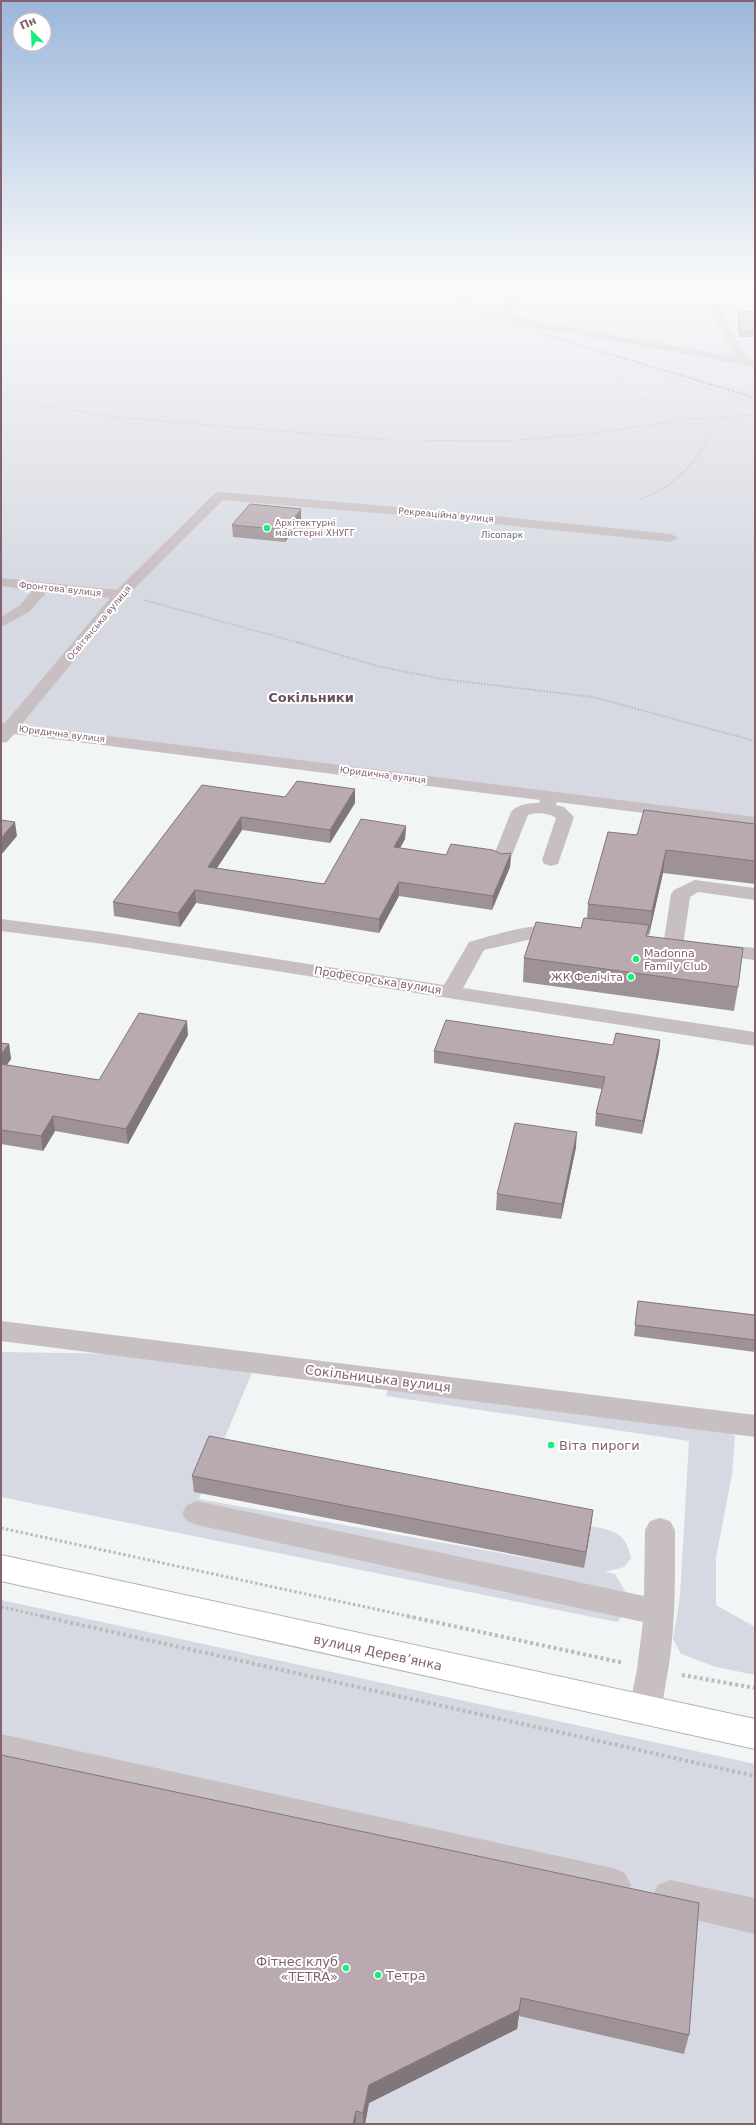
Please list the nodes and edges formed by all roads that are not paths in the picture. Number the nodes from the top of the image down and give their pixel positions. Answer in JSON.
{"nodes":[{"id":1,"x":220,"y":496,"type":"joint"},
{"id":2,"x":671,"y":538,"type":"dead end"},
{"id":3,"x":1,"y":582,"type":"edge"},
{"id":4,"x":44,"y":587,"type":"junction"},
{"id":5,"x":120,"y":595,"type":"junction"},
{"id":6,"x":1,"y":623,"type":"edge"},
{"id":7,"x":4,"y":731,"type":"edge"},
{"id":8,"x":548,"y":803,"type":"junction"},
{"id":9,"x":755,"y":822,"type":"edge"},
{"id":10,"x":501,"y":860,"type":"edge"},
{"id":11,"x":551,"y":860,"type":"dead end"},
{"id":12,"x":755,"y":894,"type":"edge"},
{"id":13,"x":1,"y":925,"type":"edge"},
{"id":14,"x":583,"y":935,"type":"edge"},
{"id":15,"x":755,"y":954,"type":"edge"},
{"id":16,"x":451,"y":991,"type":"junction"},
{"id":17,"x":755,"y":1039,"type":"edge"},
{"id":18,"x":1,"y":1330,"type":"edge"},
{"id":19,"x":755,"y":1426,"type":"edge"},
{"id":20,"x":197,"y":1512,"type":"dead end"},
{"id":21,"x":660,"y":1530,"type":"dead end"},
{"id":22,"x":1,"y":1568,"type":"edge"},
{"id":23,"x":659,"y":1612,"type":"junction"},
{"id":24,"x":645,"y":1710,"type":"junction"},
{"id":25,"x":755,"y":1734,"type":"edge"},
{"id":26,"x":1,"y":1749,"type":"edge"},
{"id":27,"x":755,"y":1916,"type":"edge"}],
"edges":[{"from":1,"to":2,"type":"street","name":"Рекреаційна вулиця"},
{"from":1,"to":5,"type":"street","name":"Освітянська вулиця"},
{"from":3,"to":4,"type":"street","name":"Фронтова вулиця"},
{"from":4,"to":5,"type":"street","name":"Фронтова вулиця"},
{"from":4,"to":6,"type":"street"},
{"from":5,"to":7,"type":"street","name":"Освітянська вулиця"},
{"from":7,"to":8,"type":"street","name":"Юридична вулиця"},
{"from":8,"to":9,"type":"street","name":"Юридична вулиця"},
{"from":8,"to":10,"type":"street"},
{"from":8,"to":11,"type":"street"},
{"from":12,"to":15,"type":"street"},
{"from":13,"to":16,"type":"street","name":"Професорська вулиця"},
{"from":14,"to":16,"type":"street"},
{"from":16,"to":17,"type":"street","name":"Професорська вулиця"},
{"from":18,"to":19,"type":"street","name":"Сокільницька вулиця"},
{"from":20,"to":23,"type":"street"},
{"from":21,"to":23,"type":"street"},
{"from":22,"to":24,"type":"main road","name":"вулиця Дерев’янка"},
{"from":23,"to":24,"type":"street"},
{"from":24,"to":25,"type":"main road","name":"вулиця Дерев’янка"},
{"from":26,"to":27,"type":"street"}]}
